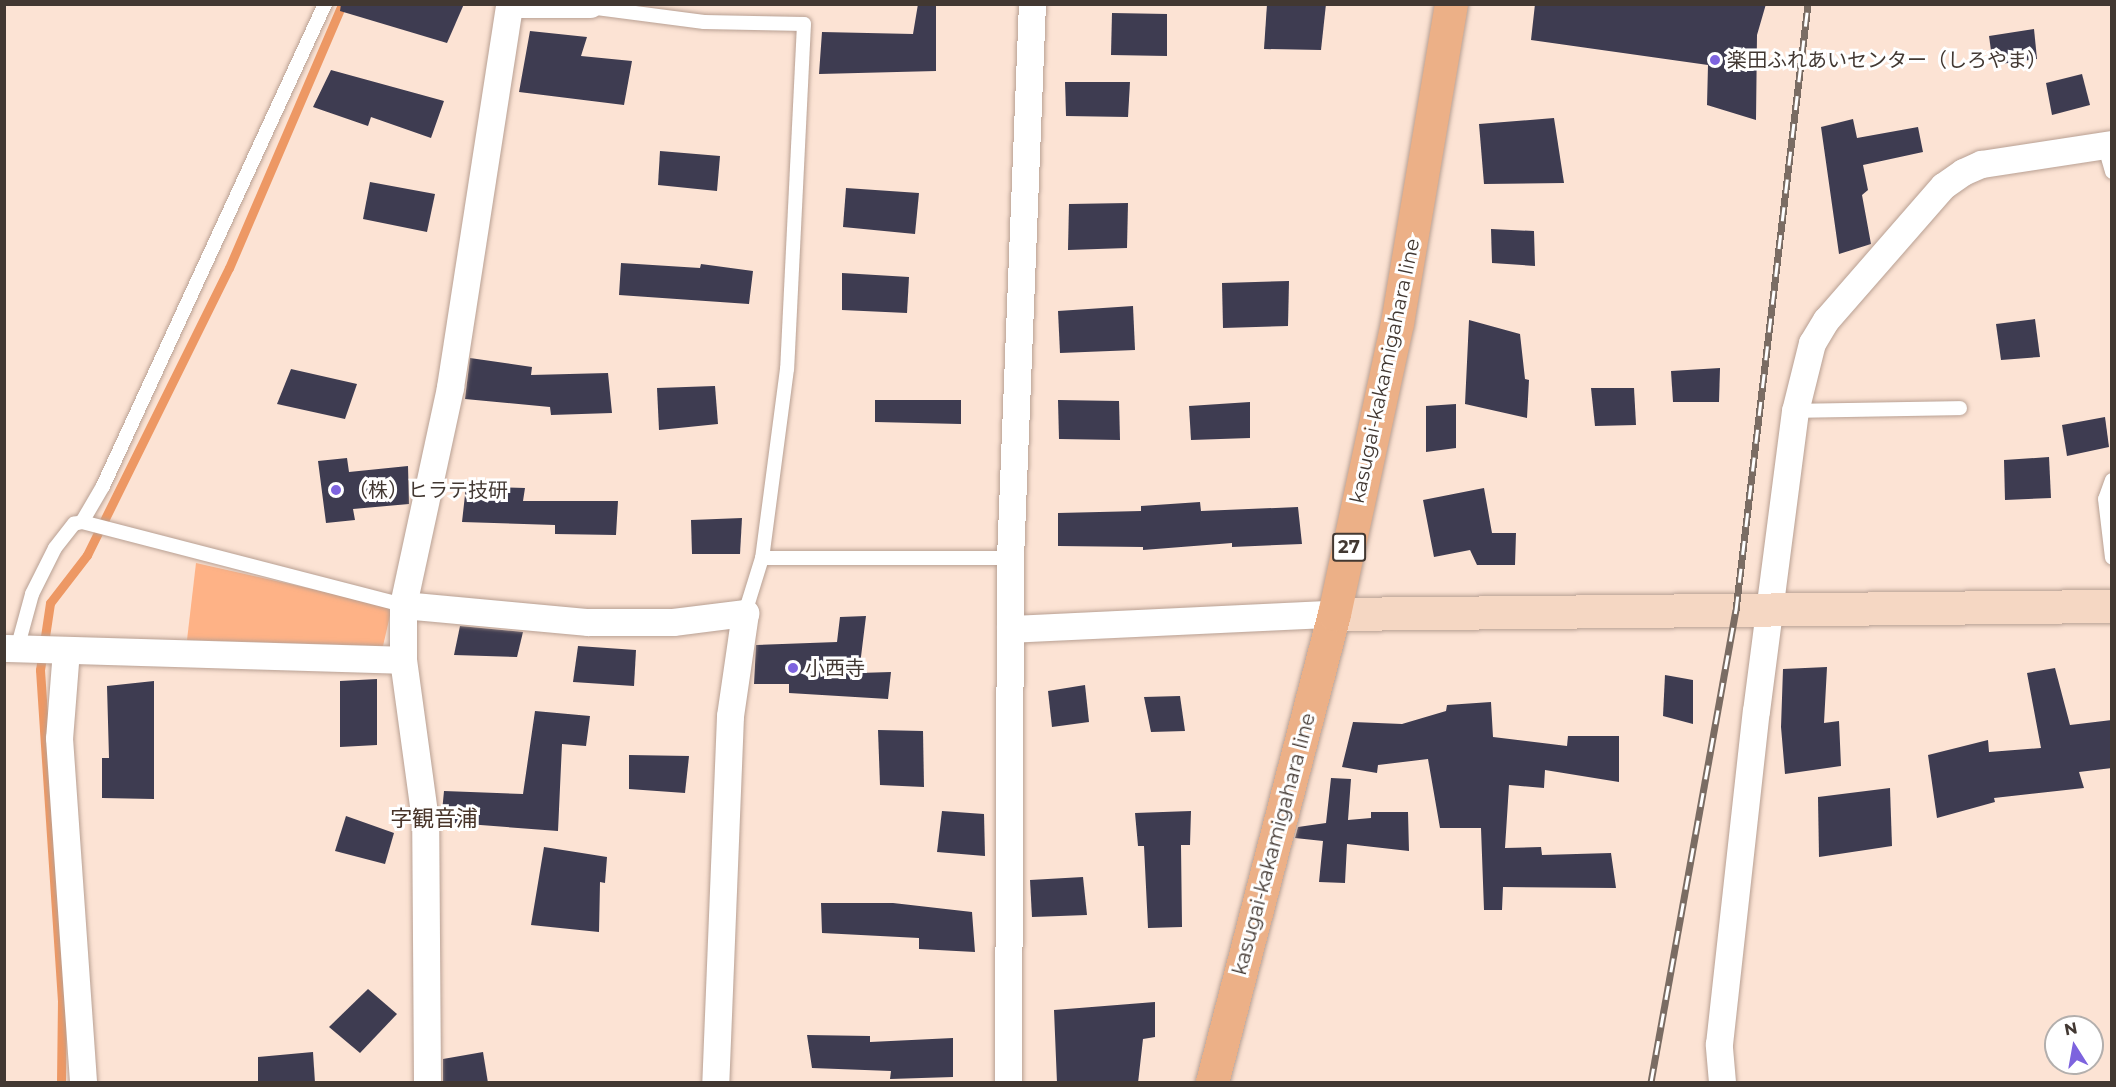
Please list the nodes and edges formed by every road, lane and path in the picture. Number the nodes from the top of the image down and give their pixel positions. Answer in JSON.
{"nodes":[{"id":1,"x":325,"y":4,"type":"edge"},
{"id":2,"x":511,"y":4,"type":"edge"},
{"id":3,"x":1032,"y":4,"type":"edge"},
{"id":4,"x":1451,"y":4,"type":"edge"},
{"id":5,"x":589,"y":6,"type":"edge"},
{"id":6,"x":2110,"y":154,"type":"edge"},
{"id":7,"x":1960,"y":408,"type":"dead end"},
{"id":8,"x":1795,"y":411,"type":"junction"},
{"id":9,"x":2112,"y":480,"type":"edge"},
{"id":10,"x":82,"y":522,"type":"junction"},
{"id":11,"x":762,"y":558,"type":"junction"},
{"id":12,"x":1010,"y":558,"type":"junction"},
{"id":13,"x":2112,"y":558,"type":"edge"},
{"id":14,"x":403,"y":605,"type":"junction"},
{"id":15,"x":2112,"y":606,"type":"edge"},
{"id":16,"x":1770,"y":610,"type":"junction"},
{"id":17,"x":745,"y":613,"type":"junction"},
{"id":18,"x":1334,"y":614,"type":"junction"},
{"id":19,"x":1010,"y":629,"type":"junction"},
{"id":20,"x":11,"y":648,"type":"edge"},
{"id":21,"x":66,"y":650,"type":"junction"},
{"id":22,"x":404,"y":660,"type":"junction"},
{"id":23,"x":83,"y":1083,"type":"edge"},
{"id":24,"x":427,"y":1083,"type":"edge"},
{"id":25,"x":715,"y":1083,"type":"edge"},
{"id":26,"x":1008,"y":1083,"type":"edge"},
{"id":27,"x":1212,"y":1083,"type":"edge"},
{"id":28,"x":1722,"y":1083,"type":"edge"}],
"edges":[{"from":1,"to":10,"type":"lane"},
{"from":2,"to":5,"type":"street"},
{"from":2,"to":14,"type":"street"},
{"from":3,"to":12,"type":"street"},
{"from":4,"to":18,"type":"main road","name":"kasugai-kakamigahara line","number":"27"},
{"from":5,"to":11,"type":"lane"},
{"from":6,"to":8,"type":"street"},
{"from":7,"to":8,"type":"lane"},
{"from":8,"to":16,"type":"street"},
{"from":9,"to":13,"type":"lane"},
{"from":10,"to":14,"type":"lane"},
{"from":10,"to":20,"type":"lane"},
{"from":11,"to":12,"type":"lane"},
{"from":11,"to":17,"type":"lane"},
{"from":12,"to":19,"type":"street"},
{"from":14,"to":17,"type":"street"},
{"from":14,"to":22,"type":"street"},
{"from":15,"to":16,"type":"street"},
{"from":16,"to":18,"type":"street"},
{"from":16,"to":28,"type":"street"},
{"from":17,"to":25,"type":"street"},
{"from":18,"to":19,"type":"street"},
{"from":18,"to":27,"type":"main road","name":"kasugai-kakamigahara line","number":"27"},
{"from":19,"to":26,"type":"street"},
{"from":20,"to":21,"type":"street"},
{"from":21,"to":22,"type":"street"},
{"from":21,"to":23,"type":"street"},
{"from":22,"to":24,"type":"street"}]}
